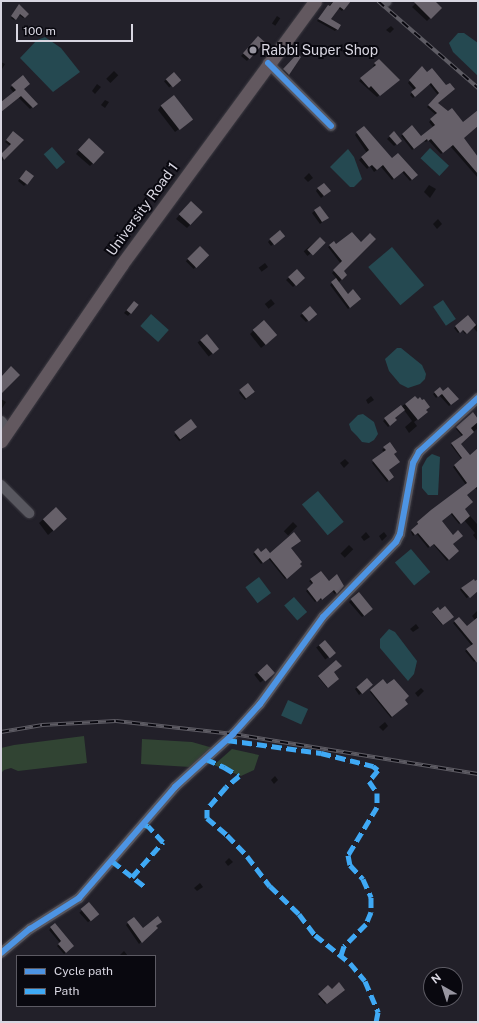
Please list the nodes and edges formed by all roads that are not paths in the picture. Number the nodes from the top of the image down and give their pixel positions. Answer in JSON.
{"nodes":[{"id":1,"x":316,"y":1,"type":"edge"},
{"id":2,"x":268,"y":63,"type":"junction"},
{"id":3,"x":331,"y":126,"type":"dead end"},
{"id":4,"x":478,"y":398,"type":"edge"},
{"id":5,"x":4,"y":431,"type":"edge"},
{"id":6,"x":1,"y":485,"type":"edge"},
{"id":7,"x":29,"y":513,"type":"dead end"},
{"id":8,"x":1,"y":953,"type":"edge"}],
"edges":[{"from":1,"to":2,"type":"main road","name":"University Road 1"},
{"from":2,"to":3,"type":"street"},
{"from":2,"to":5,"type":"main road","name":"University Road 1"},
{"from":4,"to":8,"type":"street"},
{"from":6,"to":7,"type":"street"}]}
